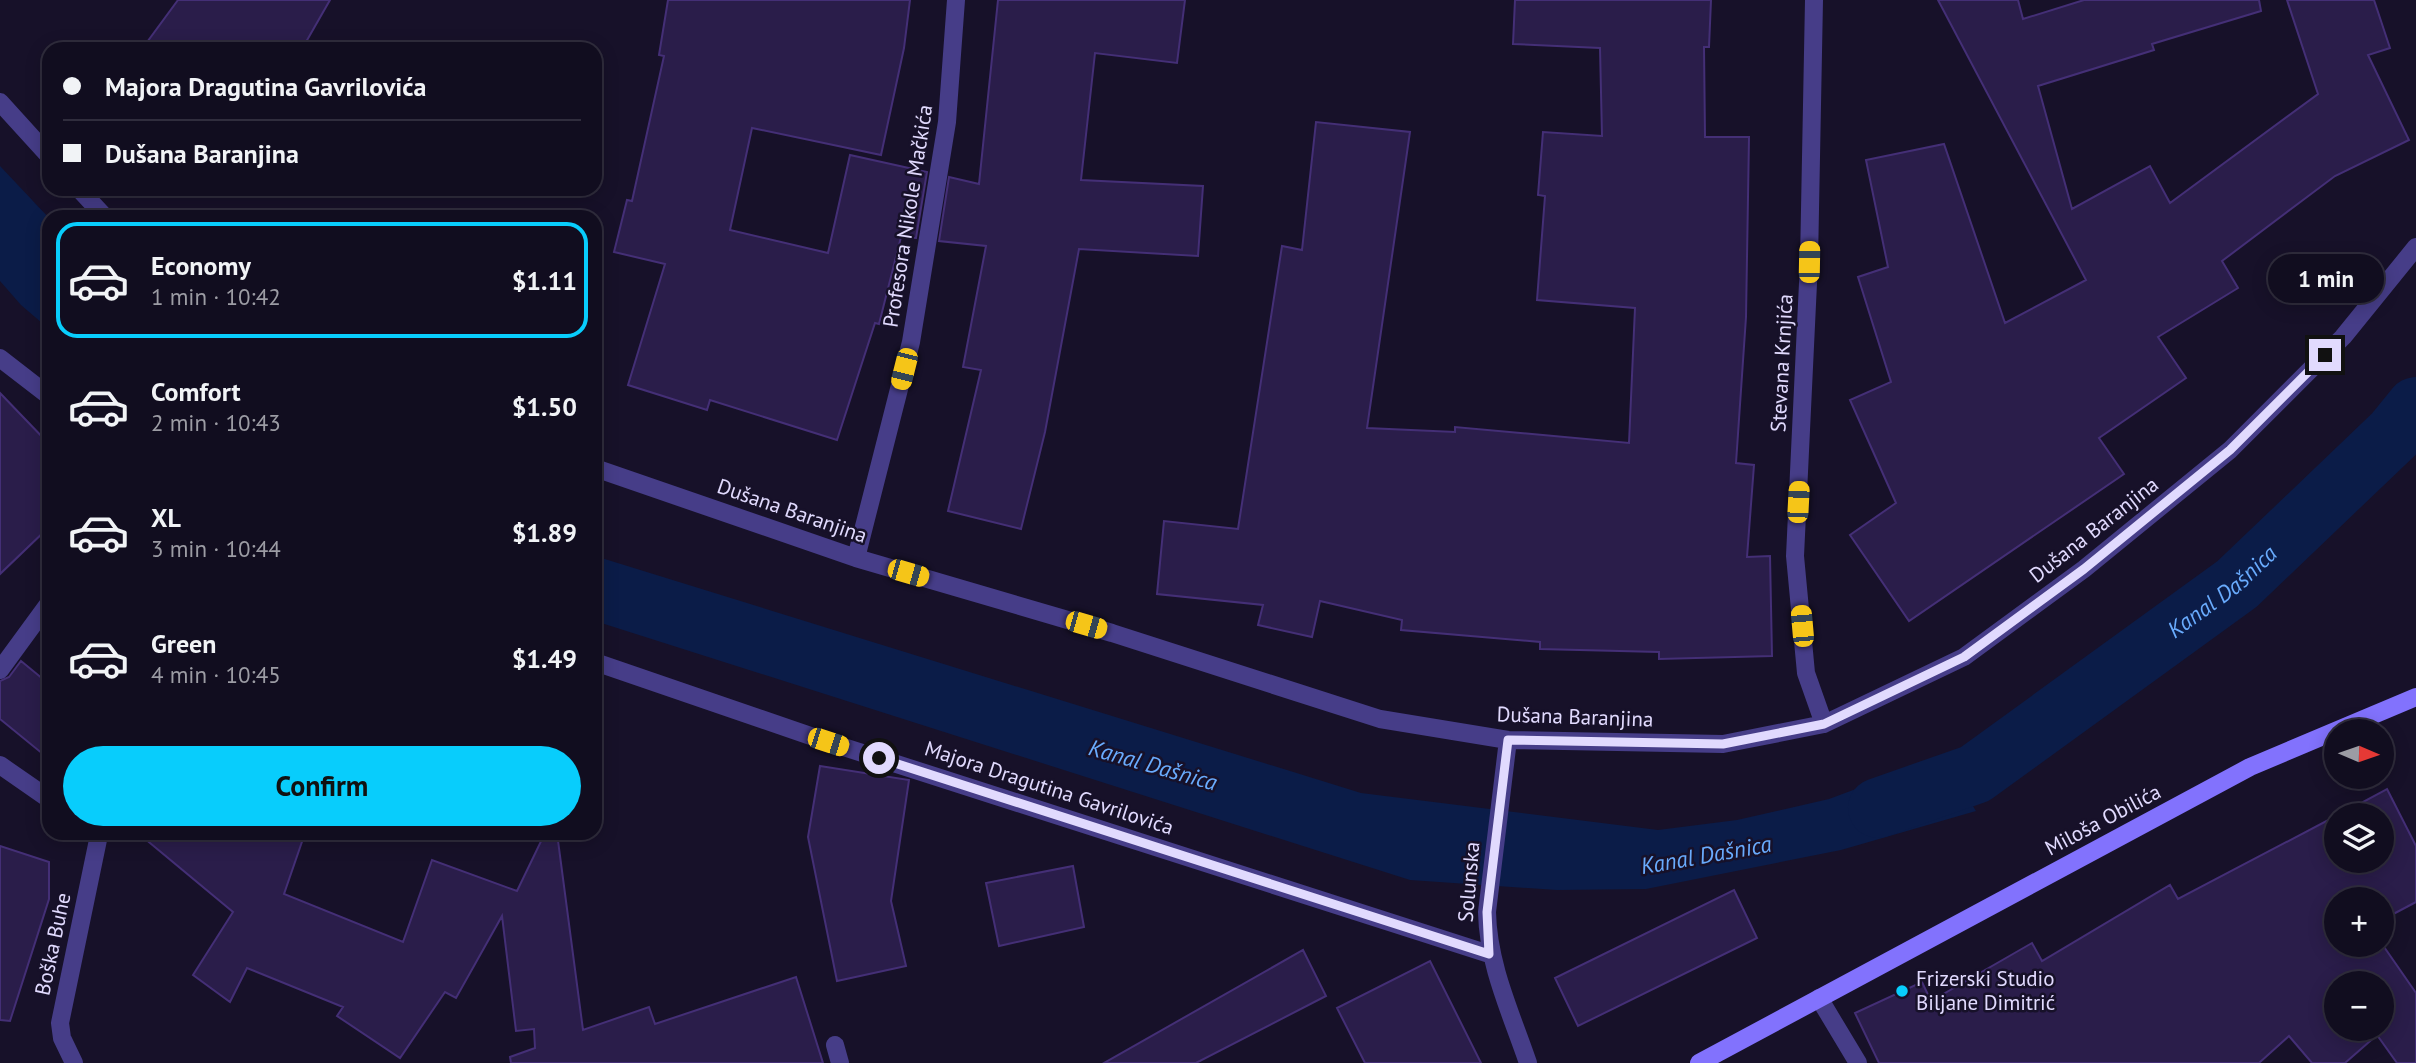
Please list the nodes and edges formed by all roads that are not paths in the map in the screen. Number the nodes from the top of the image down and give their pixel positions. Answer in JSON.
{"nodes":[{"id":1,"x":956,"y":0,"type":"edge"},
{"id":2,"x":1814,"y":0,"type":"edge"},
{"id":3,"x":0,"y":102,"type":"edge"},
{"id":4,"x":42,"y":148,"type":"edge"},
{"id":5,"x":86,"y":196,"type":"edge"},
{"id":6,"x":98,"y":210,"type":"edge"},
{"id":7,"x":2416,"y":247,"type":"edge"},
{"id":8,"x":0,"y":358,"type":"edge"},
{"id":9,"x":42,"y":391,"type":"edge"},
{"id":10,"x":602,"y":470,"type":"edge"},
{"id":11,"x":856,"y":558,"type":"junction"},
{"id":12,"x":42,"y":613,"type":"edge"},
{"id":13,"x":602,"y":664,"type":"edge"},
{"id":14,"x":0,"y":670,"type":"edge"},
{"id":15,"x":2416,"y":697,"type":"edge"},
{"id":16,"x":1824,"y":724,"type":"junction"},
{"id":17,"x":1508,"y":740,"type":"junction"},
{"id":18,"x":0,"y":765,"type":"edge"},
{"id":19,"x":42,"y":794,"type":"edge"},
{"id":20,"x":98,"y":840,"type":"edge"},
{"id":21,"x":1489,"y":954,"type":"junction"},
{"id":22,"x":1819,"y":998,"type":"junction"},
{"id":23,"x":835,"y":1045,"type":"dead end"},
{"id":24,"x":74,"y":1063,"type":"edge"},
{"id":25,"x":840,"y":1063,"type":"edge"},
{"id":26,"x":1528,"y":1063,"type":"edge"},
{"id":27,"x":1699,"y":1063,"type":"edge"},
{"id":28,"x":1858,"y":1063,"type":"edge"}],
"edges":[{"from":1,"to":11,"type":"street","name":"Profesora Nikole Mačkića"},
{"from":2,"to":16,"type":"street","name":"Stevana Krnjića"},
{"from":3,"to":4,"type":"street"},
{"from":5,"to":6,"type":"street"},
{"from":7,"to":16,"type":"street","name":"Dušana Baranjina"},
{"from":8,"to":9,"type":"street"},
{"from":10,"to":11,"type":"street","name":"Dušana Baranjina"},
{"from":11,"to":17,"type":"street","name":"Dušana Baranjina"},
{"from":12,"to":14,"type":"street"},
{"from":13,"to":21,"type":"street","name":"Majora Dragutina Gavrilovića"},
{"from":15,"to":22,"type":"main road","name":"Miloša Obilića"},
{"from":16,"to":17,"type":"street","name":"Dušana Baranjina"},
{"from":17,"to":21,"type":"street","name":"Solunska"},
{"from":18,"to":19,"type":"street"},
{"from":20,"to":24,"type":"street","name":"Boška Buhe"},
{"from":21,"to":26,"type":"street","name":"Solunska"},
{"from":22,"to":27,"type":"main road","name":"Miloša Obilića"},
{"from":22,"to":28,"type":"street"},
{"from":23,"to":25,"type":"street"}]}
